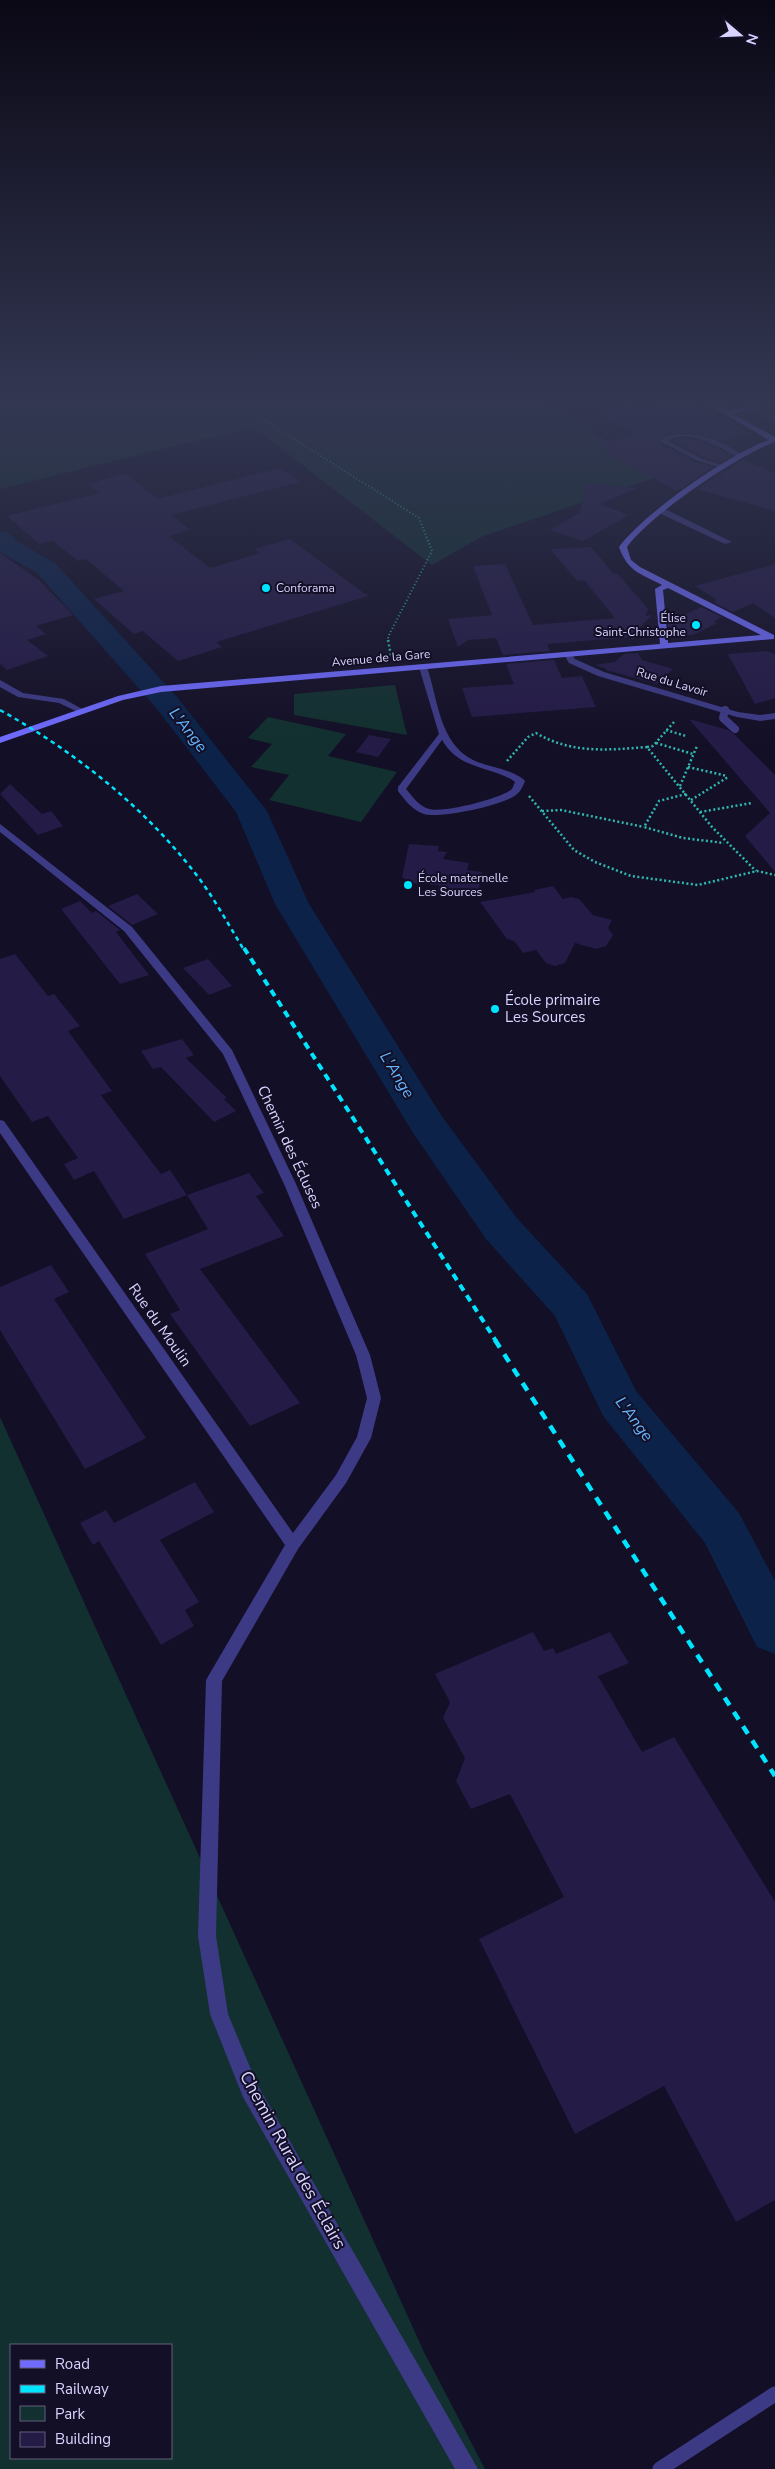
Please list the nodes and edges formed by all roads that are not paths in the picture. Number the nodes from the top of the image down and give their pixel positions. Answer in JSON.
{"nodes":[{"id":1,"x":659,"y":513,"type":"edge"},
{"id":2,"x":667,"y":513,"type":"edge"},
{"id":3,"x":728,"y":542,"type":"dead end"},
{"id":4,"x":667,"y":585,"type":"junction"},
{"id":5,"x":774,"y":638,"type":"edge"},
{"id":6,"x":664,"y":647,"type":"junction"},
{"id":7,"x":568,"y":655,"type":"junction"},
{"id":8,"x":422,"y":667,"type":"junction"},
{"id":9,"x":0,"y":683,"type":"edge"},
{"id":10,"x":725,"y":710,"type":"junction"},
{"id":11,"x":82,"y":711,"type":"junction"},
{"id":12,"x":775,"y":716,"type":"edge"},
{"id":13,"x":735,"y":729,"type":"dead end"},
{"id":14,"x":442,"y":735,"type":"junction"},
{"id":15,"x":0,"y":740,"type":"edge"},
{"id":16,"x":0,"y":827,"type":"edge"},
{"id":17,"x":0,"y":1124,"type":"edge"},
{"id":18,"x":293,"y":1545,"type":"junction"},
{"id":19,"x":775,"y":2394,"type":"edge"},
{"id":20,"x":467,"y":2469,"type":"edge"},
{"id":21,"x":660,"y":2469,"type":"edge"}],
"edges":[{"from":1,"to":4,"type":"street"},
{"from":2,"to":3,"type":"street"},
{"from":4,"to":5,"type":"street"},
{"from":4,"to":6,"type":"street"},
{"from":5,"to":6,"type":"street","name":"Avenue de la Gare"},
{"from":6,"to":7,"type":"street","name":"Avenue de la Gare"},
{"from":7,"to":8,"type":"street","name":"Avenue de la Gare"},
{"from":7,"to":10,"type":"street","name":"Rue du Lavoir"},
{"from":8,"to":11,"type":"street","name":"Avenue de la Gare"},
{"from":8,"to":14,"type":"street"},
{"from":9,"to":11,"type":"street"},
{"from":10,"to":12,"type":"street","name":"Rue du Lavoir"},
{"from":10,"to":13,"type":"lane"},
{"from":11,"to":15,"type":"street","name":"Avenue de la Gare"},
{"from":14,"to":14,"type":"street"},
{"from":16,"to":18,"type":"street","name":"Chemin des Écluses"},
{"from":17,"to":18,"type":"street","name":"Rue du Moulin"},
{"from":18,"to":20,"type":"street","name":"Chemin Rural des Éclairs"},
{"from":19,"to":21,"type":"lane"}]}
